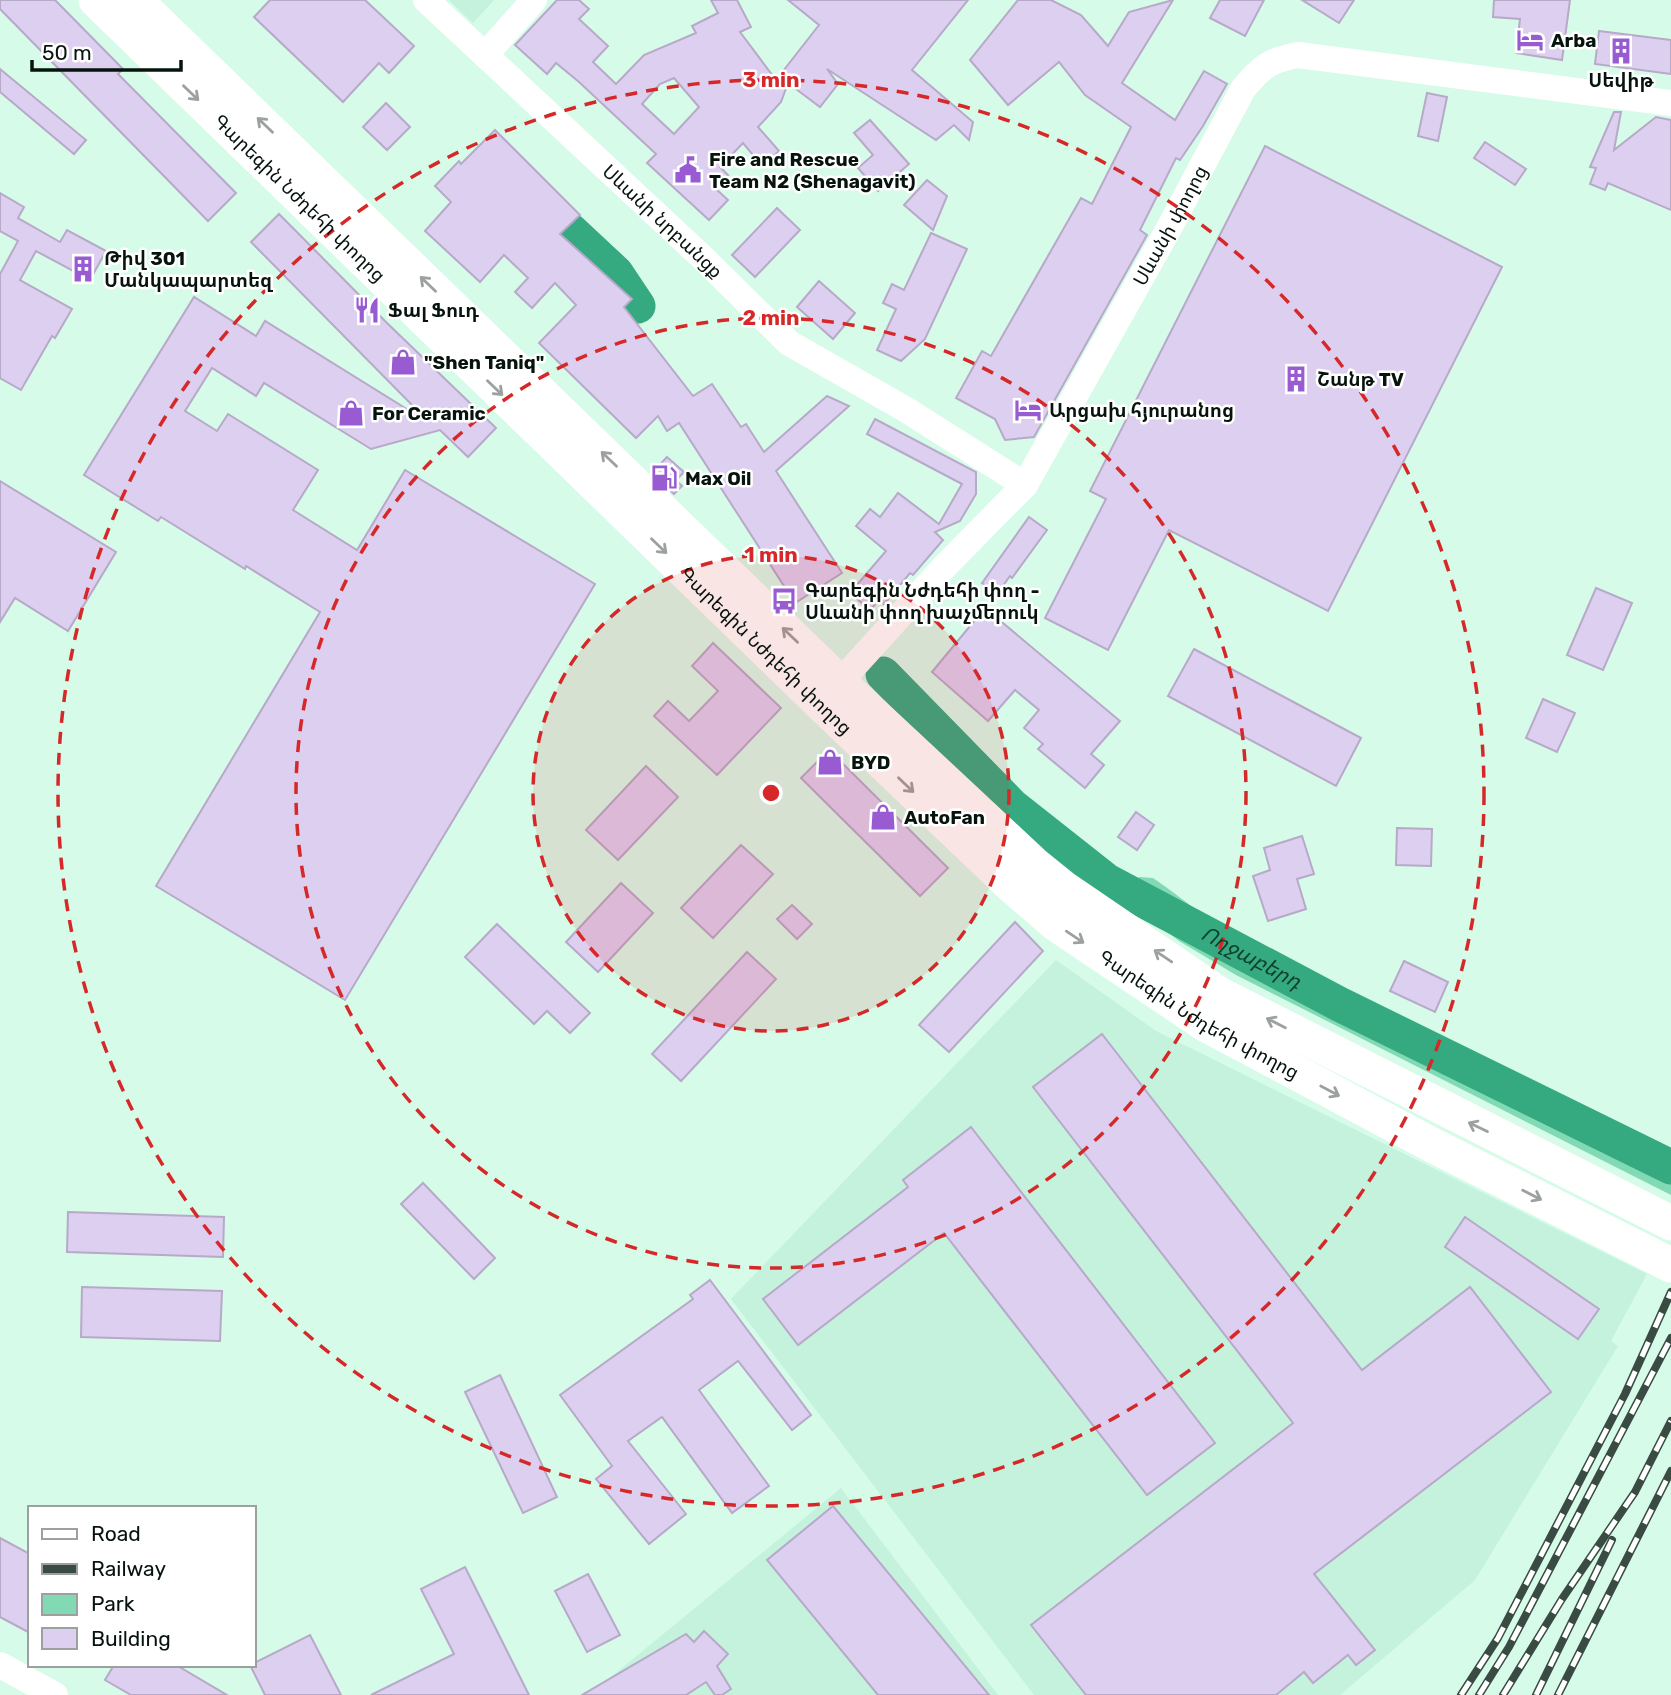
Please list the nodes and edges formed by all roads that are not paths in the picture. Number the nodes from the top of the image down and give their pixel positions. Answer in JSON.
{"nodes":[{"id":1,"x":96,"y":0,"type":"edge"},
{"id":2,"x":135,"y":0,"type":"edge"},
{"id":3,"x":426,"y":0,"type":"edge"},
{"id":4,"x":534,"y":0,"type":"edge"},
{"id":5,"x":485,"y":55,"type":"junction"},
{"id":6,"x":1671,"y":103,"type":"edge"},
{"id":7,"x":1025,"y":485,"type":"junction"},
{"id":8,"x":830,"y":693,"type":"junction"},
{"id":9,"x":1212,"y":1009,"type":"junction"},
{"id":10,"x":1671,"y":1223,"type":"edge"},
{"id":11,"x":1671,"y":1265,"type":"edge"},
{"id":12,"x":0,"y":1665,"type":"edge"},
{"id":13,"x":55,"y":1695,"type":"edge"}],
"edges":[{"from":1,"to":8,"type":"main road","name":"Գարեգին Նժդեհի փողոց","one_way":true},
{"from":8,"to":2,"type":"main road","name":"Գարեգին Նժդեհի փողոց","one_way":true},
{"from":3,"to":5,"type":"street","name":"Սևանի նրբանցք"},
{"from":4,"to":5,"type":"street"},
{"from":5,"to":7,"type":"street","name":"Սևանի նրբանցք"},
{"from":6,"to":7,"type":"street","name":"Սևանի փողոց"},
{"from":7,"to":8,"type":"street","name":"Սևանի փողոց"},
{"from":8,"to":9,"type":"main road","name":"Գարեգին Նժդեհի փողոց"},
{"from":10,"to":9,"type":"main road","name":"Գարեգին Նժդեհի փողոց","one_way":true},
{"from":9,"to":11,"type":"main road","name":"Գարեգին Նժդեհի փողոց","one_way":true},
{"from":12,"to":13,"type":"street"}]}
